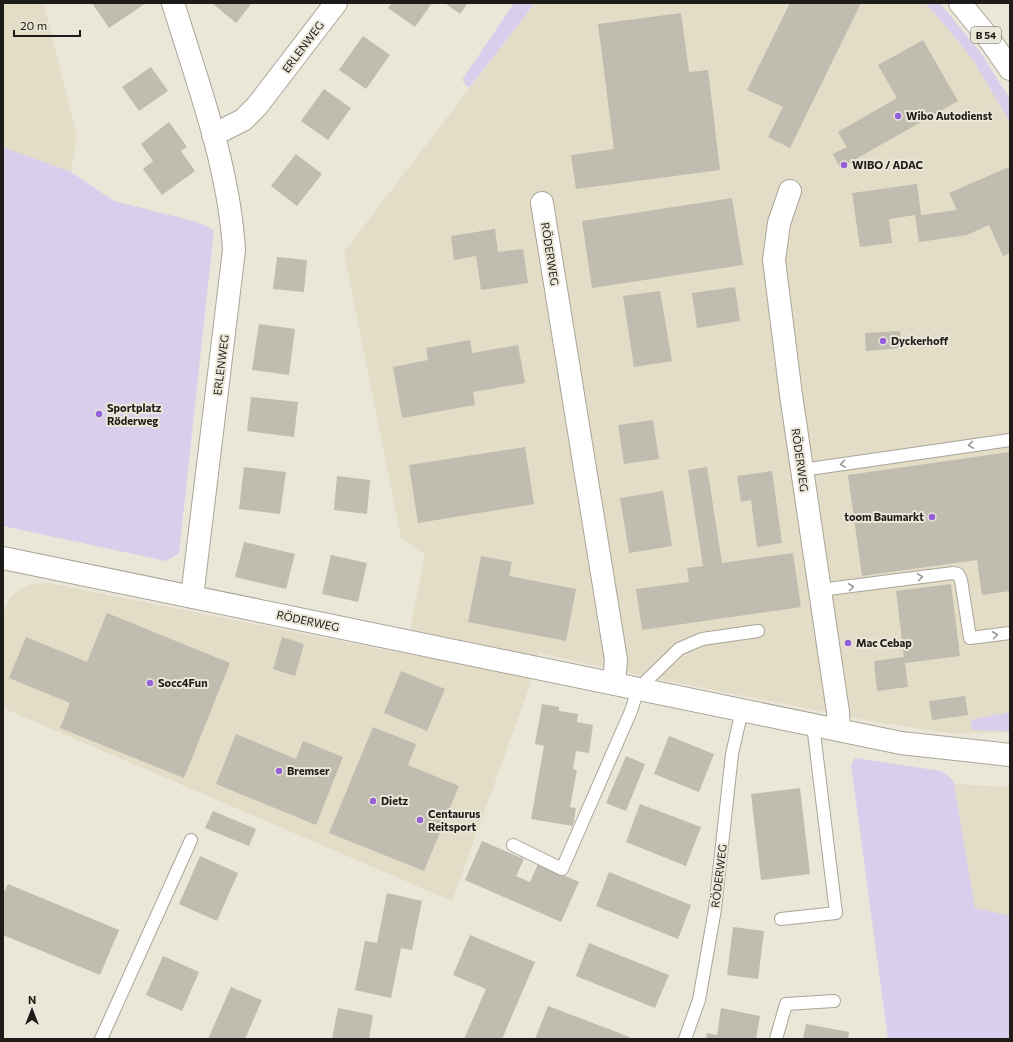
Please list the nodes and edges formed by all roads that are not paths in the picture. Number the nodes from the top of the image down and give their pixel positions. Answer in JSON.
{"nodes":[{"id":1,"x":173,"y":3,"type":"edge"},
{"id":2,"x":336,"y":3,"type":"edge"},
{"id":3,"x":960,"y":3,"type":"edge"},
{"id":4,"x":1010,"y":69,"type":"edge"},
{"id":5,"x":213,"y":135,"type":"junction"},
{"id":6,"x":790,"y":192,"type":"dead end"},
{"id":7,"x":542,"y":203,"type":"dead end"},
{"id":8,"x":1010,"y":440,"type":"edge"},
{"id":9,"x":802,"y":470,"type":"junction"},
{"id":10,"x":3,"y":558,"type":"edge"},
{"id":11,"x":820,"y":590,"type":"junction"},
{"id":12,"x":192,"y":597,"type":"junction"},
{"id":13,"x":758,"y":631,"type":"dead end"},
{"id":14,"x":1010,"y":633,"type":"edge"},
{"id":15,"x":614,"y":684,"type":"junction"},
{"id":16,"x":638,"y":689,"type":"junction"},
{"id":17,"x":742,"y":710,"type":"junction"},
{"id":18,"x":813,"y":725,"type":"junction"},
{"id":19,"x":839,"y":730,"type":"junction"},
{"id":20,"x":1009,"y":755,"type":"edge"},
{"id":21,"x":191,"y":840,"type":"dead end"},
{"id":22,"x":513,"y":845,"type":"dead end"},
{"id":23,"x":781,"y":919,"type":"dead end"},
{"id":24,"x":834,"y":1001,"type":"dead end"},
{"id":25,"x":101,"y":1039,"type":"edge"},
{"id":26,"x":685,"y":1039,"type":"edge"},
{"id":27,"x":776,"y":1039,"type":"edge"}],
"edges":[{"from":1,"to":5,"type":"street","name":"ERLENWEG"},
{"from":2,"to":5,"type":"street","name":"ERLENWEG"},
{"from":3,"to":4,"type":"street","number":"B 54"},
{"from":5,"to":12,"type":"street","name":"ERLENWEG"},
{"from":6,"to":9,"type":"street","name":"RÖDERWEG"},
{"from":7,"to":15,"type":"street","name":"RÖDERWEG"},
{"from":8,"to":9,"type":"lane","one_way":true},
{"from":9,"to":11,"type":"street","name":"RÖDERWEG"},
{"from":10,"to":12,"type":"street","name":"RÖDERWEG"},
{"from":11,"to":14,"type":"lane","one_way":true},
{"from":11,"to":19,"type":"street","name":"RÖDERWEG"},
{"from":12,"to":15,"type":"street","name":"RÖDERWEG"},
{"from":13,"to":16,"type":"lane"},
{"from":15,"to":16,"type":"street","name":"RÖDERWEG"},
{"from":16,"to":17,"type":"street","name":"RÖDERWEG"},
{"from":16,"to":22,"type":"lane"},
{"from":17,"to":18,"type":"street","name":"RÖDERWEG"},
{"from":17,"to":26,"type":"lane","name":"RÖDERWEG"},
{"from":18,"to":19,"type":"street","name":"RÖDERWEG"},
{"from":18,"to":23,"type":"lane"},
{"from":19,"to":20,"type":"street","name":"RÖDERWEG"},
{"from":21,"to":25,"type":"lane"},
{"from":24,"to":27,"type":"lane"}]}
